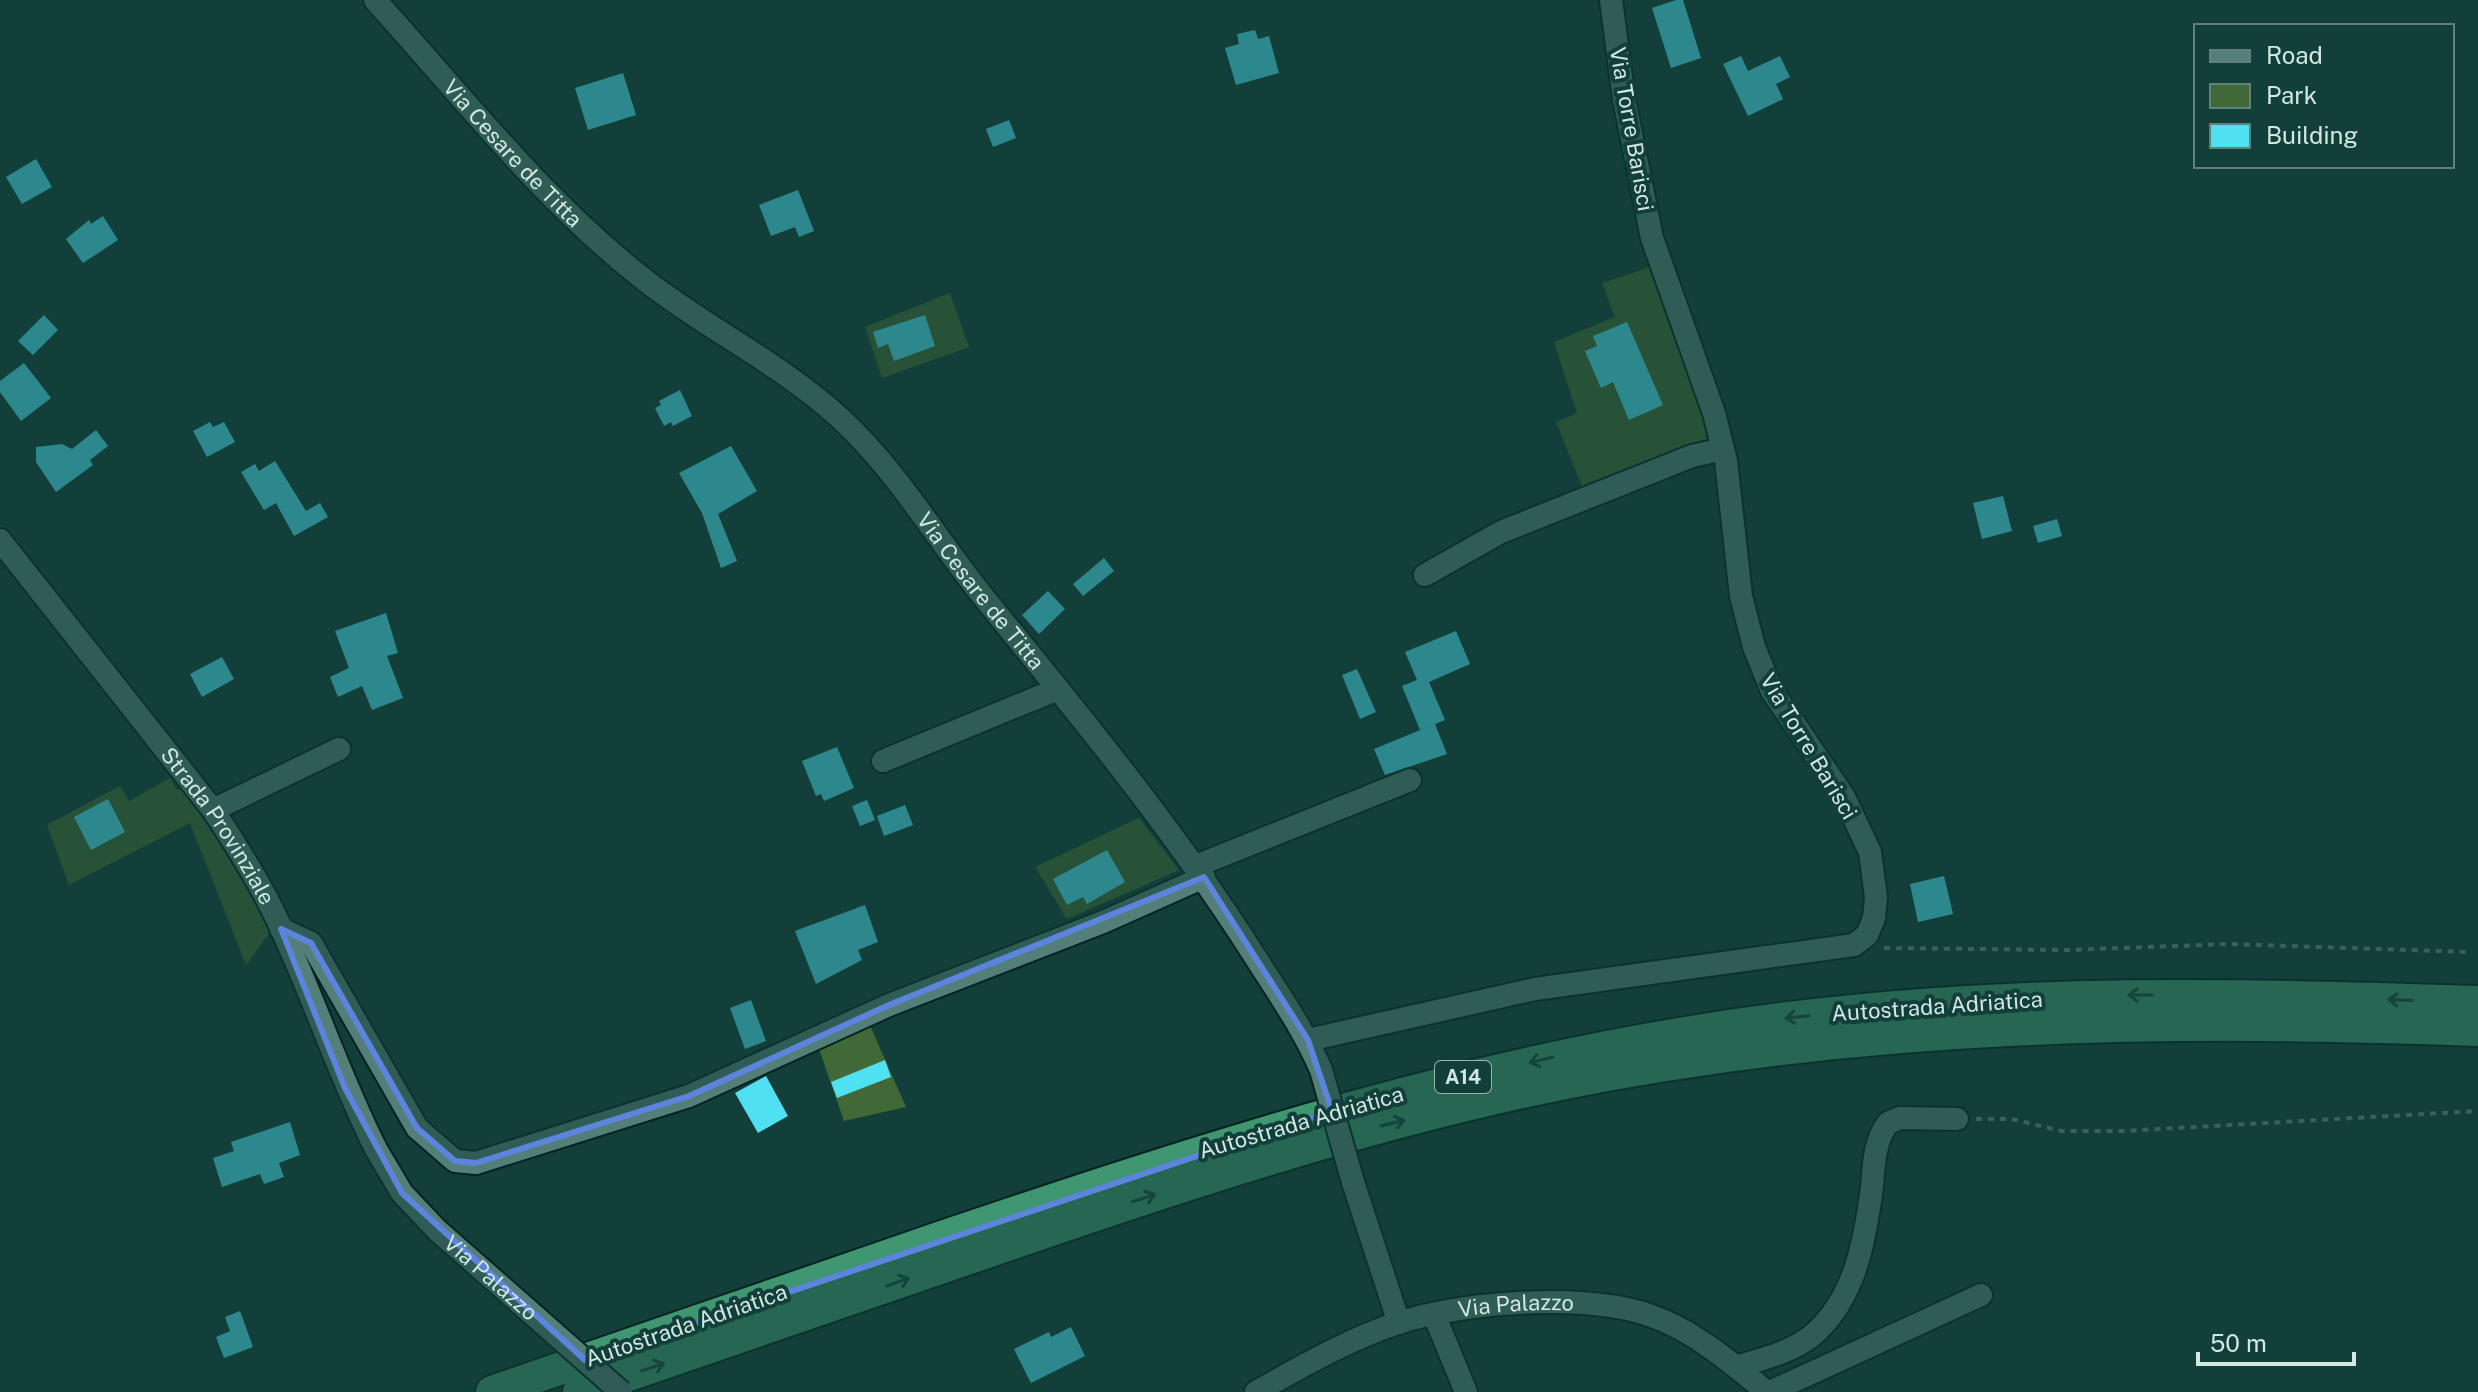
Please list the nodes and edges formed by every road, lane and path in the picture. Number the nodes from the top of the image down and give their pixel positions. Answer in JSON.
{"nodes":[{"id":1,"x":375,"y":0,"type":"edge"},
{"id":2,"x":1611,"y":0,"type":"edge"},
{"id":3,"x":1723,"y":449,"type":"junction"},
{"id":4,"x":0,"y":540,"type":"edge"},
{"id":5,"x":1425,"y":575,"type":"dead end"},
{"id":6,"x":1058,"y":689,"type":"junction"},
{"id":7,"x":339,"y":749,"type":"dead end"},
{"id":8,"x":883,"y":761,"type":"dead end"},
{"id":9,"x":1410,"y":780,"type":"dead end"},
{"id":10,"x":213,"y":810,"type":"junction"},
{"id":11,"x":1200,"y":872,"type":"junction"},
{"id":12,"x":281,"y":929,"type":"junction"},
{"id":13,"x":1859,"y":941,"type":"junction"},
{"id":14,"x":2468,"y":952,"type":"dead end"},
{"id":15,"x":2478,"y":1002,"type":"edge"},
{"id":16,"x":2478,"y":1030,"type":"edge"},
{"id":17,"x":1308,"y":1040,"type":"junction"},
{"id":18,"x":2478,"y":1111,"type":"edge"},
{"id":19,"x":1957,"y":1119,"type":"joint"},
{"id":20,"x":376,"y":1149,"type":"joint"},
{"id":21,"x":1981,"y":1295,"type":"dead end"},
{"id":22,"x":1435,"y":1317,"type":"junction"},
{"id":23,"x":1399,"y":1323,"type":"junction"},
{"id":24,"x":1736,"y":1367,"type":"junction"},
{"id":25,"x":492,"y":1392,"type":"edge"},
{"id":26,"x":579,"y":1392,"type":"edge"},
{"id":27,"x":621,"y":1392,"type":"edge"},
{"id":28,"x":1256,"y":1392,"type":"edge"},
{"id":29,"x":1466,"y":1392,"type":"edge"},
{"id":30,"x":1768,"y":1392,"type":"edge"}],
"edges":[{"from":1,"to":6,"type":"street","name":"Via Cesare de Titta"},
{"from":2,"to":3,"type":"street","name":"Via Torre Barisci"},
{"from":3,"to":5,"type":"street"},
{"from":3,"to":13,"type":"street","name":"Via Torre Barisci"},
{"from":4,"to":10,"type":"street","name":"Strada Provinziale"},
{"from":6,"to":8,"type":"street"},
{"from":6,"to":11,"type":"street","name":"Via Cesare de Titta"},
{"from":7,"to":10,"type":"street"},
{"from":9,"to":11,"type":"street"},
{"from":10,"to":12,"type":"street","name":"Strada Provinziale"},
{"from":11,"to":12,"type":"street"},
{"from":11,"to":17,"type":"street","name":"Via Cesare de Titta"},
{"from":12,"to":20,"type":"street","name":"Strada Provinziale"},
{"from":13,"to":14,"type":"path"},
{"from":13,"to":17,"type":"street"},
{"from":15,"to":25,"type":"highway","name":"Autostrada Adriatica","number":"A14","one_way":true},
{"from":26,"to":16,"type":"highway","name":"Autostrada Adriatica","number":"A14","one_way":true},
{"from":17,"to":23,"type":"street","name":"Via Cesare de Titta","bridge":true},
{"from":18,"to":19,"type":"path"},
{"from":19,"to":24,"type":"street"},
{"from":20,"to":27,"type":"street","name":"Via Palazzo","bridge":true},
{"from":21,"to":30,"type":"street"},
{"from":22,"to":23,"type":"street","name":"Via Palazzo"},
{"from":22,"to":24,"type":"street","name":"Via Palazzo"},
{"from":22,"to":29,"type":"street"},
{"from":23,"to":28,"type":"street","name":"Via Palazzo"},
{"from":24,"to":30,"type":"street","name":"Via Palazzo"}]}
